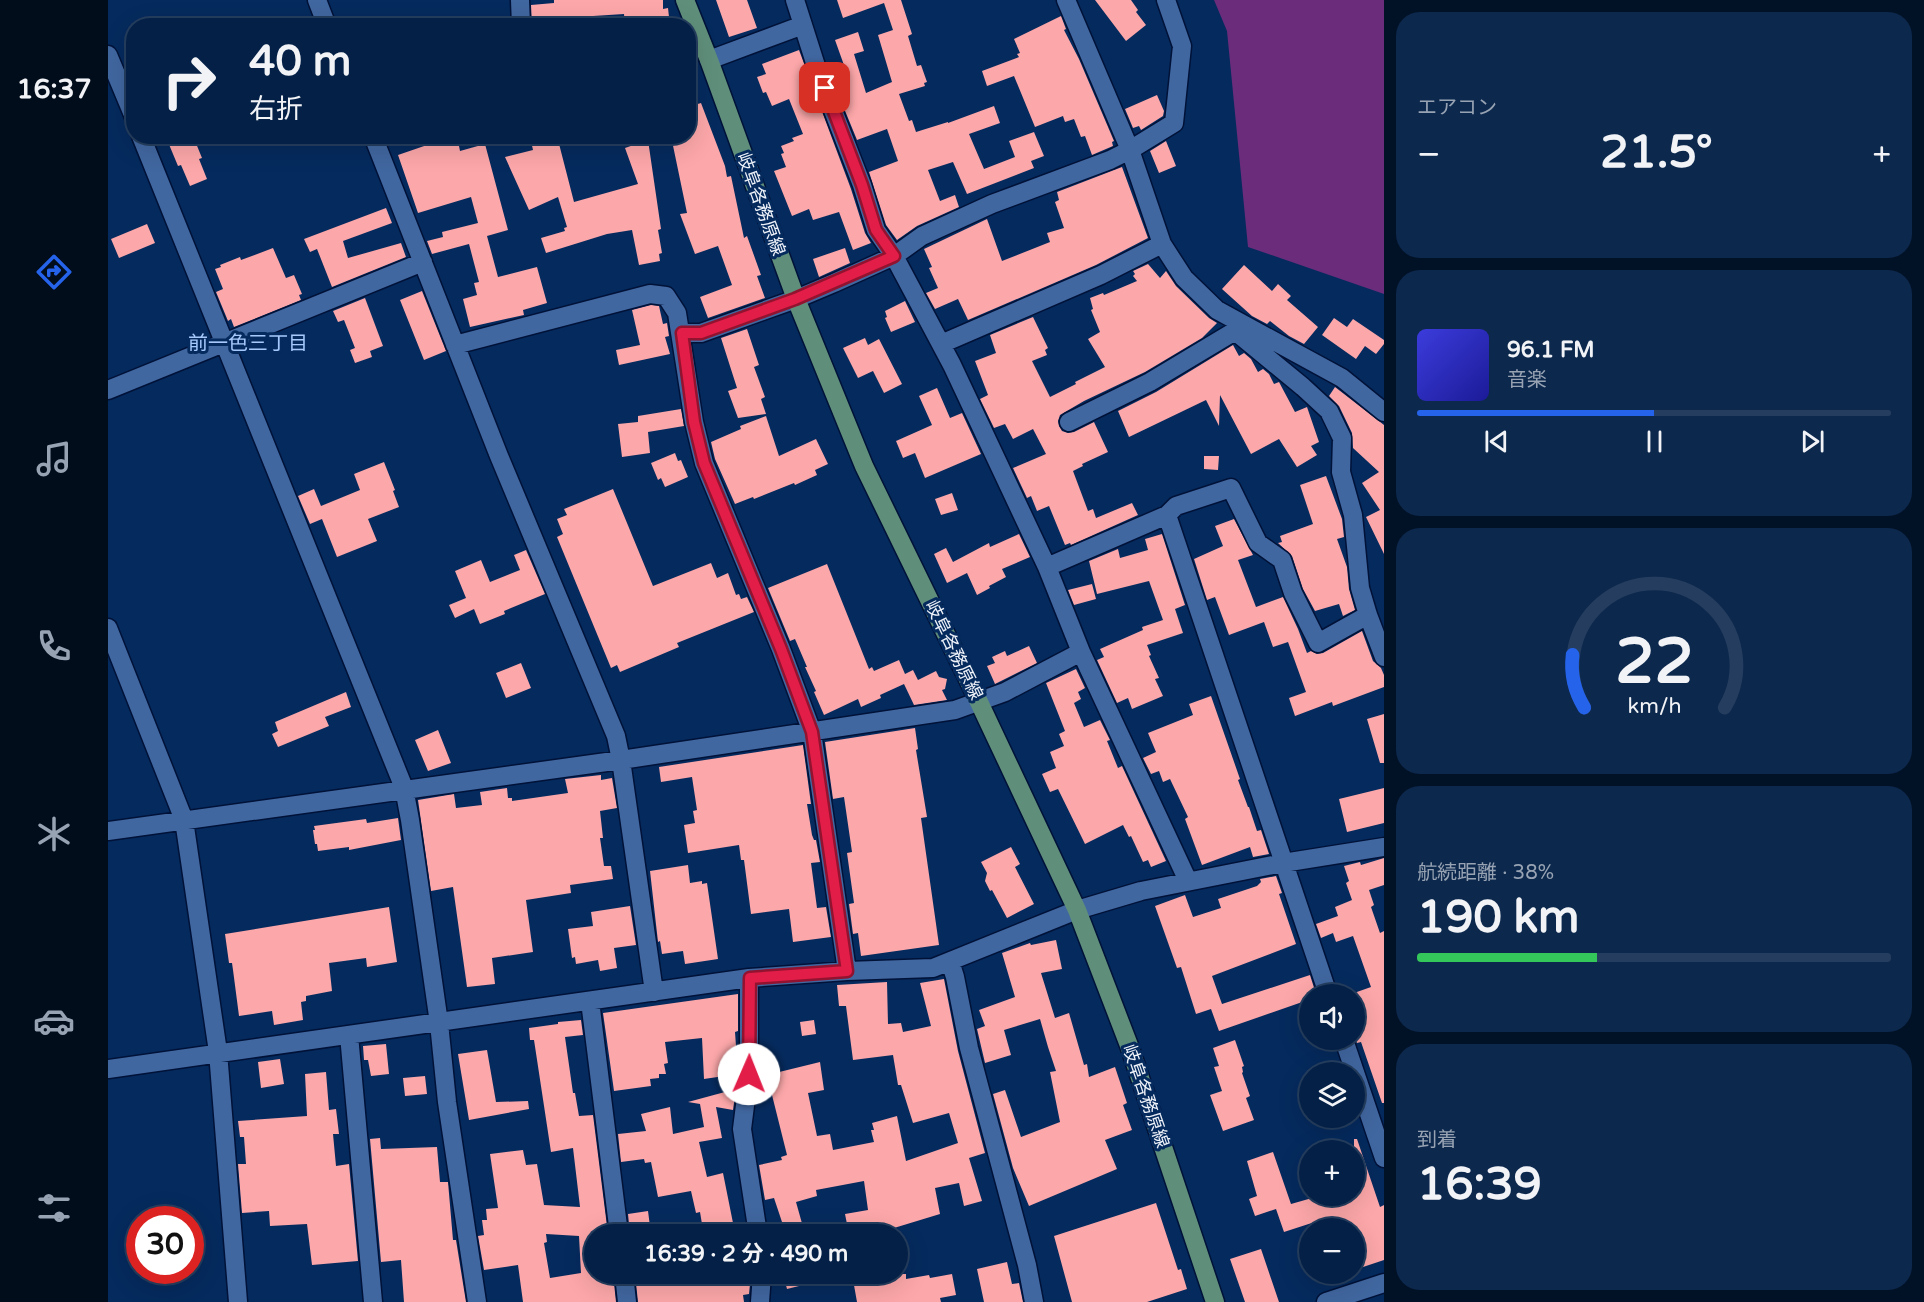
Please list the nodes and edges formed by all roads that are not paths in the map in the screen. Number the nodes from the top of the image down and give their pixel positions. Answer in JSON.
{"nodes":[{"id":1,"x":317,"y":0,"type":"edge"},
{"id":2,"x":520,"y":0,"type":"edge"},
{"id":3,"x":685,"y":0,"type":"edge"},
{"id":4,"x":795,"y":0,"type":"edge"},
{"id":5,"x":1066,"y":0,"type":"edge"},
{"id":6,"x":1166,"y":0,"type":"edge"},
{"id":7,"x":324,"y":18,"type":"edge"},
{"id":8,"x":521,"y":18,"type":"edge"},
{"id":9,"x":692,"y":18,"type":"edge"},
{"id":10,"x":803,"y":24,"type":"junction"},
{"id":11,"x":696,"y":28,"type":"edge"},
{"id":12,"x":108,"y":54,"type":"edge"},
{"id":13,"x":709,"y":60,"type":"junction"},
{"id":14,"x":126,"y":98,"type":"edge"},
{"id":15,"x":144,"y":144,"type":"edge"},
{"id":16,"x":376,"y":144,"type":"edge"},
{"id":17,"x":1130,"y":150,"type":"junction"},
{"id":18,"x":1162,"y":244,"type":"junction"},
{"id":19,"x":894,"y":256,"type":"junction"},
{"id":20,"x":423,"y":262,"type":"junction"},
{"id":21,"x":795,"y":299,"type":"junction"},
{"id":22,"x":1238,"y":328,"type":"junction"},
{"id":23,"x":682,"y":333,"type":"junction"},
{"id":24,"x":225,"y":343,"type":"junction"},
{"id":25,"x":941,"y":344,"type":"junction"},
{"id":26,"x":455,"y":345,"type":"junction"},
{"id":27,"x":108,"y":390,"type":"edge"},
{"id":28,"x":1384,"y":412,"type":"edge"},
{"id":29,"x":1069,"y":422,"type":"dead end"},
{"id":30,"x":1167,"y":515,"type":"junction"},
{"id":31,"x":1047,"y":567,"type":"junction"},
{"id":32,"x":1368,"y":615,"type":"junction"},
{"id":33,"x":108,"y":628,"type":"edge"},
{"id":34,"x":1082,"y":652,"type":"junction"},
{"id":35,"x":1384,"y":657,"type":"edge"},
{"id":36,"x":979,"y":702,"type":"junction"},
{"id":37,"x":812,"y":732,"type":"junction"},
{"id":38,"x":621,"y":760,"type":"junction"},
{"id":39,"x":404,"y":789,"type":"junction"},
{"id":40,"x":184,"y":820,"type":"junction"},
{"id":41,"x":108,"y":831,"type":"edge"},
{"id":42,"x":1384,"y":847,"type":"edge"},
{"id":43,"x":1283,"y":863,"type":"junction"},
{"id":44,"x":1188,"y":881,"type":"junction"},
{"id":45,"x":1077,"y":910,"type":"junction"},
{"id":46,"x":950,"y":961,"type":"junction"},
{"id":47,"x":847,"y":971,"type":"junction"},
{"id":48,"x":750,"y":978,"type":"junction"},
{"id":49,"x":1325,"y":984,"type":"edge"},
{"id":50,"x":654,"y":992,"type":"junction"},
{"id":51,"x":590,"y":1001,"type":"junction"},
{"id":52,"x":439,"y":1023,"type":"junction"},
{"id":53,"x":349,"y":1035,"type":"junction"},
{"id":54,"x":1347,"y":1050,"type":"edge"},
{"id":55,"x":218,"y":1053,"type":"junction"},
{"id":56,"x":108,"y":1069,"type":"edge"},
{"id":57,"x":1384,"y":1158,"type":"edge"},
{"id":58,"x":618,"y":1224,"type":"edge"},
{"id":59,"x":756,"y":1224,"type":"edge"},
{"id":60,"x":1384,"y":1283,"type":"edge"},
{"id":61,"x":625,"y":1284,"type":"edge"},
{"id":62,"x":761,"y":1284,"type":"edge"},
{"id":63,"x":238,"y":1302,"type":"edge"},
{"id":64,"x":373,"y":1302,"type":"edge"},
{"id":65,"x":477,"y":1302,"type":"edge"},
{"id":66,"x":627,"y":1302,"type":"edge"},
{"id":67,"x":760,"y":1302,"type":"edge"},
{"id":68,"x":1035,"y":1302,"type":"edge"},
{"id":69,"x":1215,"y":1302,"type":"edge"},
{"id":70,"x":1328,"y":1302,"type":"edge"}],
"edges":[{"from":1,"to":7,"type":"street"},
{"from":2,"to":8,"type":"street"},
{"from":3,"to":9,"type":"main road","name":"岐阜各務原線"},
{"from":4,"to":10,"type":"street"},
{"from":5,"to":17,"type":"street"},
{"from":6,"to":17,"type":"street"},
{"from":10,"to":13,"type":"street"},
{"from":10,"to":19,"type":"street"},
{"from":11,"to":13,"type":"main road","name":"岐阜各務原線"},
{"from":12,"to":14,"type":"street"},
{"from":13,"to":21,"type":"main road","name":"岐阜各務原線"},
{"from":15,"to":24,"type":"street"},
{"from":16,"to":20,"type":"street"},
{"from":17,"to":18,"type":"street"},
{"from":17,"to":19,"type":"street"},
{"from":18,"to":22,"type":"street"},
{"from":18,"to":25,"type":"street"},
{"from":19,"to":21,"type":"street"},
{"from":19,"to":25,"type":"street"},
{"from":20,"to":24,"type":"street"},
{"from":20,"to":26,"type":"street"},
{"from":21,"to":23,"type":"street"},
{"from":21,"to":36,"type":"main road","name":"岐阜各務原線"},
{"from":22,"to":28,"type":"street"},
{"from":22,"to":29,"type":"street"},
{"from":22,"to":32,"type":"street"},
{"from":23,"to":26,"type":"street"},
{"from":23,"to":37,"type":"street"},
{"from":24,"to":27,"type":"street"},
{"from":24,"to":39,"type":"street"},
{"from":25,"to":31,"type":"street"},
{"from":26,"to":38,"type":"street"},
{"from":30,"to":31,"type":"street"},
{"from":30,"to":32,"type":"street"},
{"from":30,"to":43,"type":"street"},
{"from":31,"to":34,"type":"street"},
{"from":32,"to":35,"type":"street"},
{"from":33,"to":40,"type":"street"},
{"from":34,"to":36,"type":"street"},
{"from":34,"to":44,"type":"street"},
{"from":36,"to":37,"type":"street"},
{"from":36,"to":45,"type":"main road","name":"岐阜各務原線"},
{"from":37,"to":38,"type":"street"},
{"from":37,"to":47,"type":"street"},
{"from":38,"to":39,"type":"street"},
{"from":38,"to":50,"type":"street"},
{"from":39,"to":40,"type":"street"},
{"from":39,"to":52,"type":"street"},
{"from":40,"to":41,"type":"street"},
{"from":40,"to":55,"type":"street"},
{"from":42,"to":43,"type":"street"},
{"from":43,"to":44,"type":"street"},
{"from":43,"to":49,"type":"street"},
{"from":44,"to":45,"type":"street"},
{"from":45,"to":46,"type":"street"},
{"from":45,"to":69,"type":"main road","name":"岐阜各務原線"},
{"from":46,"to":47,"type":"street"},
{"from":46,"to":68,"type":"street"},
{"from":47,"to":48,"type":"street"},
{"from":48,"to":50,"type":"street"},
{"from":48,"to":59,"type":"street"},
{"from":50,"to":51,"type":"street"},
{"from":51,"to":52,"type":"street"},
{"from":51,"to":58,"type":"street"},
{"from":52,"to":53,"type":"street"},
{"from":52,"to":65,"type":"street"},
{"from":53,"to":55,"type":"street"},
{"from":53,"to":64,"type":"street"},
{"from":54,"to":57,"type":"street"},
{"from":55,"to":56,"type":"street"},
{"from":55,"to":63,"type":"street"},
{"from":60,"to":70,"type":"street"},
{"from":61,"to":66,"type":"street"},
{"from":62,"to":67,"type":"street"}]}
